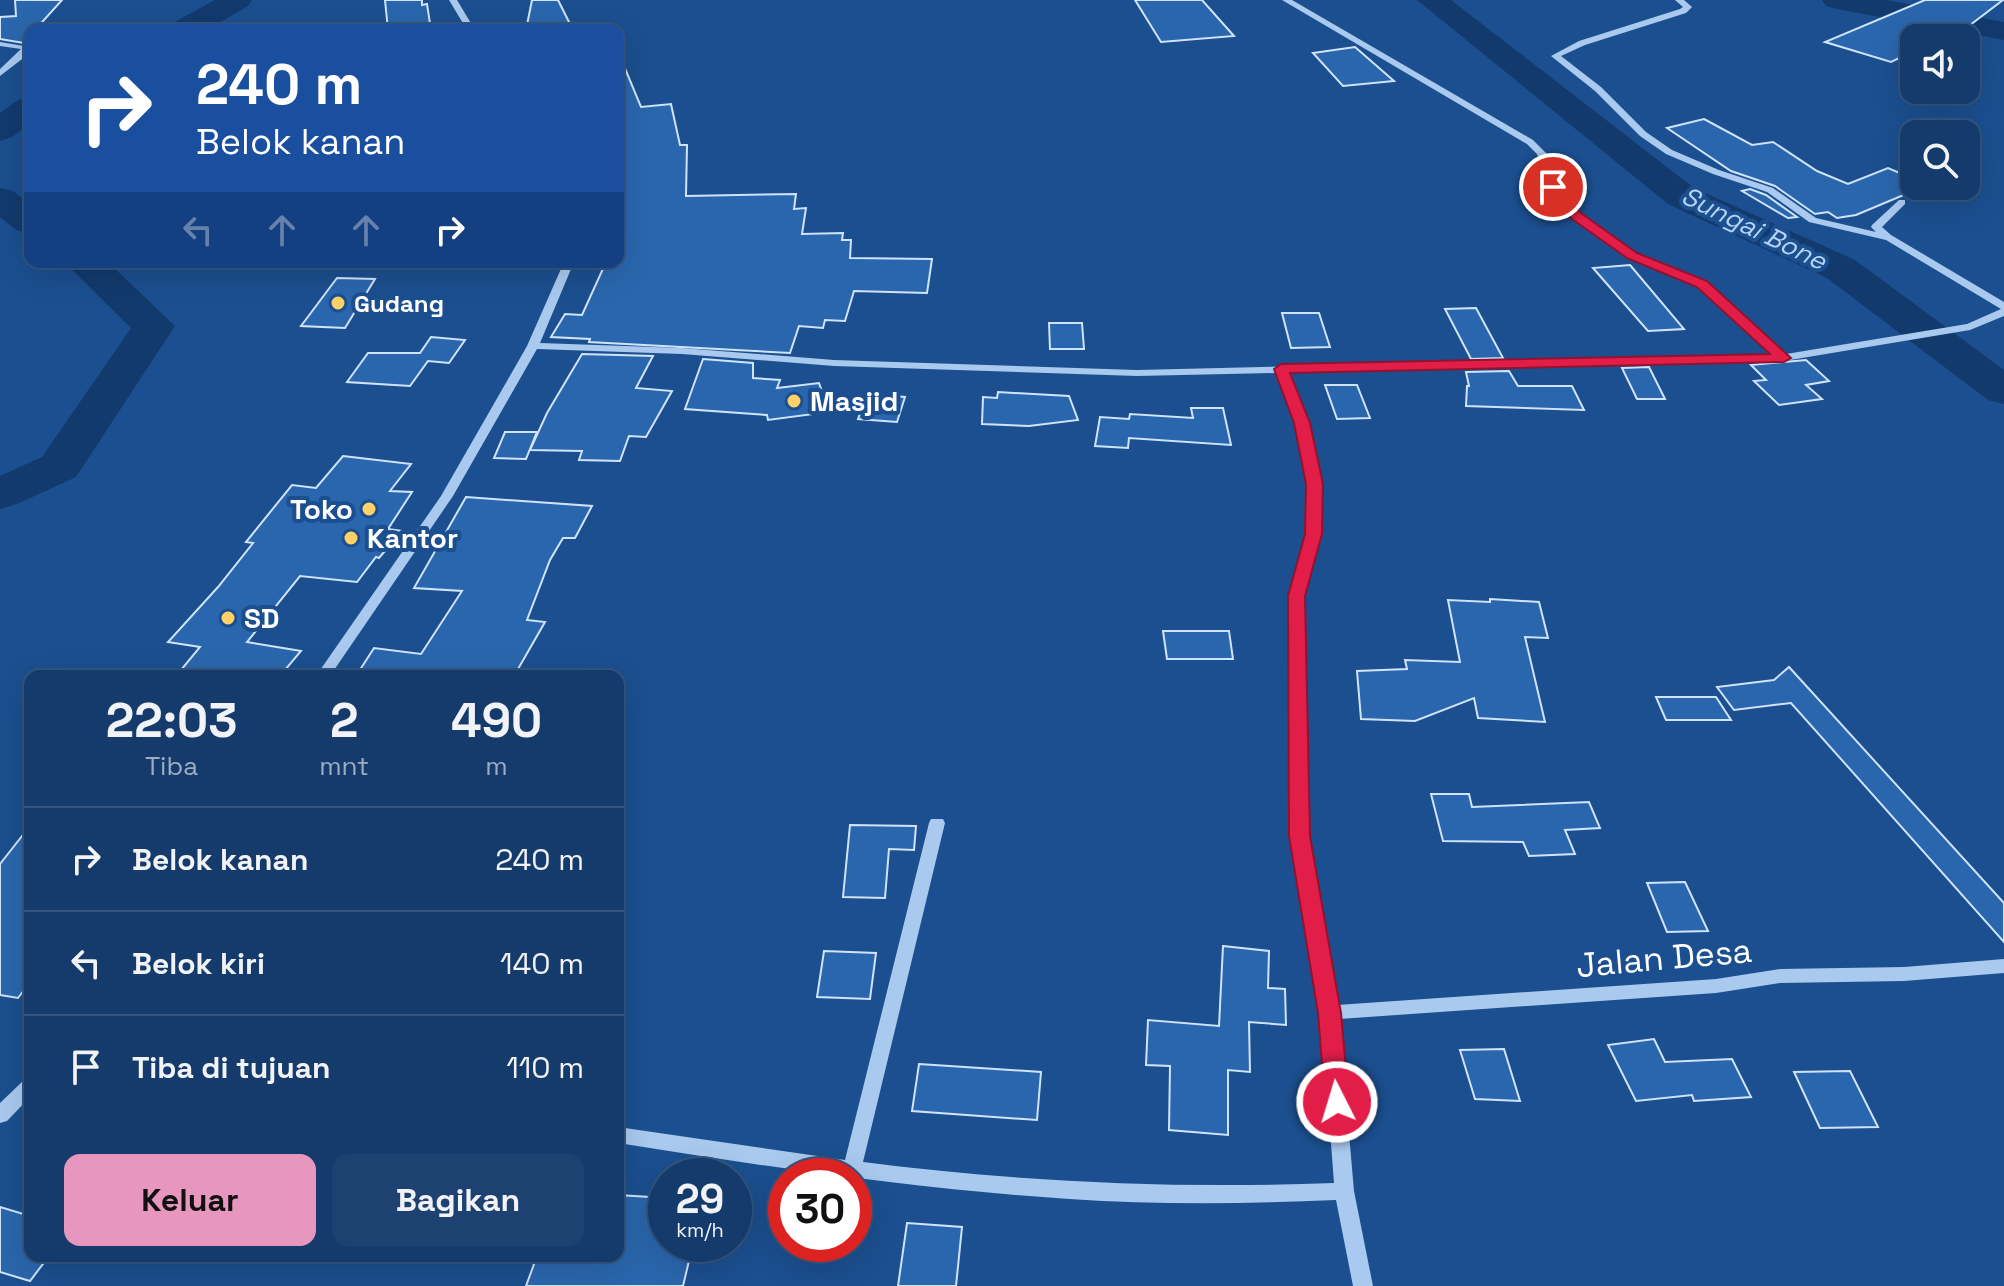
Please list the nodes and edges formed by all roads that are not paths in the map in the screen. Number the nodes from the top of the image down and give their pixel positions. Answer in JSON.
{"nodes":[{"id":1,"x":453,"y":0,"type":"edge"},
{"id":2,"x":1286,"y":0,"type":"edge"},
{"id":3,"x":1679,"y":0,"type":"edge"},
{"id":4,"x":467,"y":24,"type":"edge"},
{"id":5,"x":0,"y":44,"type":"edge"},
{"id":6,"x":24,"y":47,"type":"edge"},
{"id":7,"x":24,"y":52,"type":"edge"},
{"id":8,"x":0,"y":73,"type":"edge"},
{"id":9,"x":1902,"y":202,"type":"dead end"},
{"id":10,"x":1889,"y":238,"type":"junction"},
{"id":11,"x":566,"y":268,"type":"edge"},
{"id":12,"x":2004,"y":309,"type":"edge"},
{"id":13,"x":533,"y":346,"type":"junction"},
{"id":14,"x":1784,"y":358,"type":"junction"},
{"id":15,"x":1281,"y":369,"type":"junction"},
{"id":16,"x":327,"y":670,"type":"edge"},
{"id":17,"x":937,"y":823,"type":"dead end"},
{"id":18,"x":2004,"y":966,"type":"edge"},
{"id":19,"x":1330,"y":1013,"type":"junction"},
{"id":20,"x":24,"y":1091,"type":"edge"},
{"id":21,"x":0,"y":1115,"type":"edge"},
{"id":22,"x":624,"y":1136,"type":"edge"},
{"id":23,"x":855,"y":1158,"type":"edge"},
{"id":24,"x":768,"y":1159,"type":"edge"},
{"id":25,"x":872,"y":1172,"type":"edge"},
{"id":26,"x":1344,"y":1191,"type":"junction"},
{"id":27,"x":1363,"y":1286,"type":"edge"}],
"edges":[{"from":1,"to":4,"type":"street"},
{"from":2,"to":14,"type":"street"},
{"from":3,"to":10,"type":"street"},
{"from":5,"to":6,"type":"street"},
{"from":7,"to":8,"type":"street"},
{"from":9,"to":10,"type":"street"},
{"from":10,"to":12,"type":"street"},
{"from":11,"to":13,"type":"street"},
{"from":12,"to":14,"type":"street"},
{"from":13,"to":15,"type":"street"},
{"from":13,"to":16,"type":"street"},
{"from":14,"to":15,"type":"street"},
{"from":15,"to":19,"type":"street"},
{"from":17,"to":23,"type":"street"},
{"from":18,"to":19,"type":"street","name":"Jalan Desa"},
{"from":19,"to":26,"type":"street"},
{"from":20,"to":21,"type":"street"},
{"from":22,"to":24,"type":"street"},
{"from":25,"to":26,"type":"street"},
{"from":26,"to":27,"type":"street"}]}
